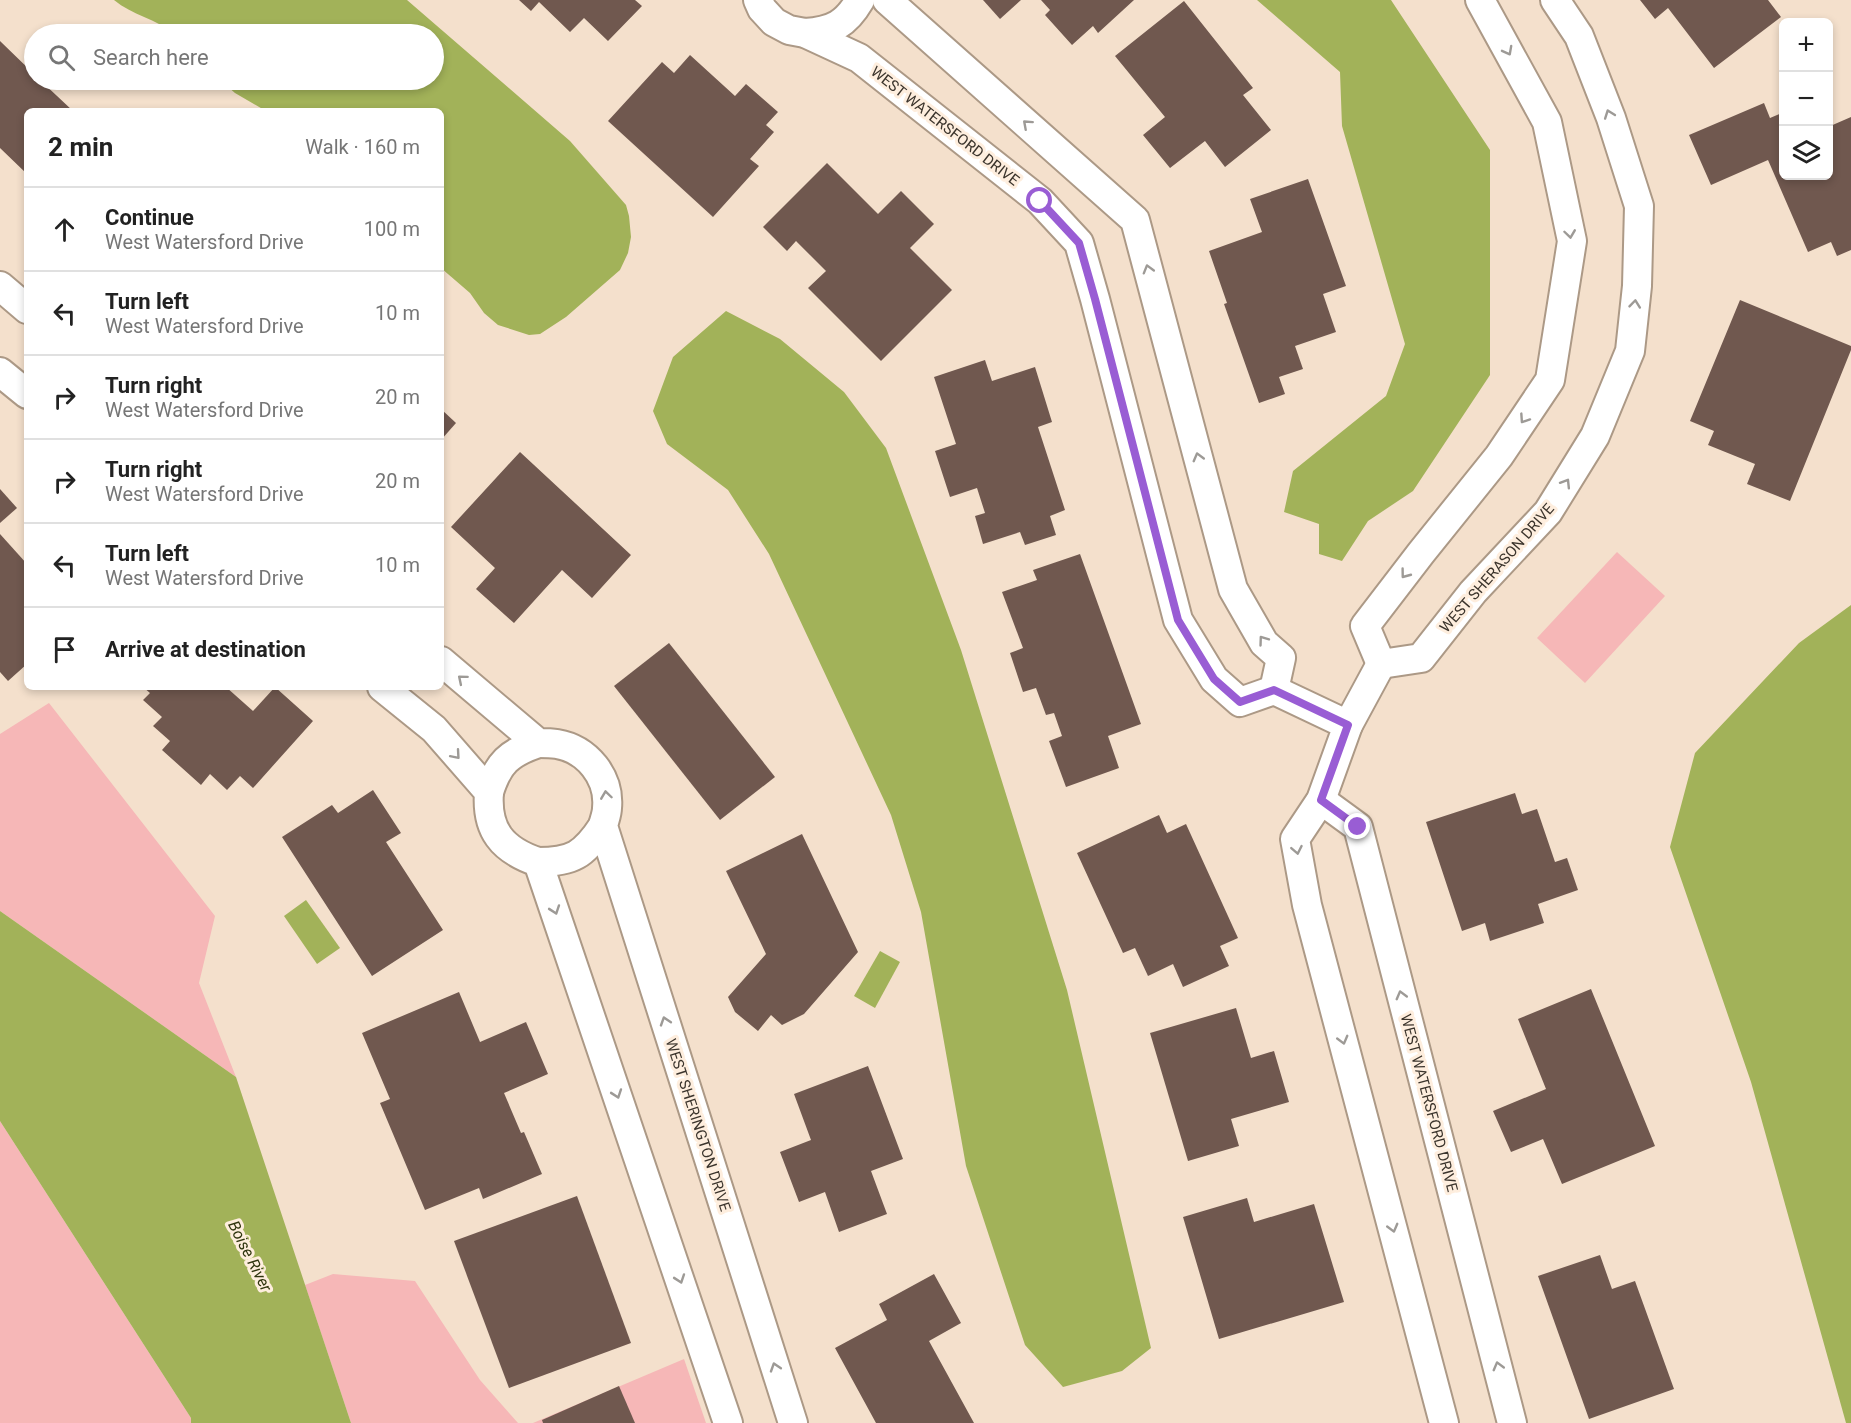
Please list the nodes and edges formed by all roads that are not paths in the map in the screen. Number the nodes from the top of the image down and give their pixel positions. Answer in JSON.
{"nodes":[{"id":1,"x":758,"y":0,"type":"edge"},
{"id":2,"x":860,"y":0,"type":"edge"},
{"id":3,"x":887,"y":0,"type":"edge"},
{"id":4,"x":1480,"y":0,"type":"edge"},
{"id":5,"x":1555,"y":0,"type":"edge"},
{"id":6,"x":805,"y":33,"type":"junction"},
{"id":7,"x":0,"y":286,"type":"edge"},
{"id":8,"x":24,"y":306,"type":"edge"},
{"id":9,"x":0,"y":372,"type":"edge"},
{"id":10,"x":24,"y":392,"type":"edge"},
{"id":11,"x":444,"y":664,"type":"edge"},
{"id":12,"x":1381,"y":664,"type":"junction"},
{"id":13,"x":386,"y":690,"type":"edge"},
{"id":14,"x":1274,"y":690,"type":"junction"},
{"id":15,"x":1348,"y":725,"type":"junction"},
{"id":16,"x":538,"y":743,"type":"junction"},
{"id":17,"x":489,"y":792,"type":"junction"},
{"id":18,"x":1321,"y":800,"type":"junction"},
{"id":19,"x":603,"y":826,"type":"junction"},
{"id":20,"x":538,"y":862,"type":"junction"},
{"id":21,"x":728,"y":1423,"type":"edge"},
{"id":22,"x":793,"y":1423,"type":"edge"},
{"id":23,"x":1444,"y":1423,"type":"edge"},
{"id":24,"x":1512,"y":1423,"type":"edge"}],
"edges":[{"from":1,"to":6,"type":"street","name":"WEST WATERSFORD DRIVE"},
{"from":2,"to":6,"type":"street","name":"WEST WATERSFORD DRIVE"},
{"from":14,"to":3,"type":"street","one_way":true},
{"from":4,"to":12,"type":"street","one_way":true},
{"from":12,"to":5,"type":"street","name":"WEST SHERASON DRIVE","one_way":true},
{"from":6,"to":14,"type":"street","name":"WEST WATERSFORD DRIVE"},
{"from":7,"to":8,"type":"street"},
{"from":9,"to":10,"type":"street"},
{"from":16,"to":11,"type":"street","one_way":true},
{"from":12,"to":15,"type":"street"},
{"from":13,"to":17,"type":"street","one_way":true},
{"from":14,"to":15,"type":"street"},
{"from":15,"to":18,"type":"street"},
{"from":16,"to":17,"type":"street"},
{"from":19,"to":16,"type":"street","name":"WEST SHERINGTON DRIVE","one_way":true},
{"from":17,"to":20,"type":"street"},
{"from":18,"to":23,"type":"street","one_way":true},
{"from":24,"to":18,"type":"street","name":"WEST WATERSFORD DRIVE","one_way":true},
{"from":19,"to":20,"type":"street"},
{"from":22,"to":19,"type":"street","name":"WEST SHERINGTON DRIVE","one_way":true},
{"from":20,"to":21,"type":"street","one_way":true}]}
